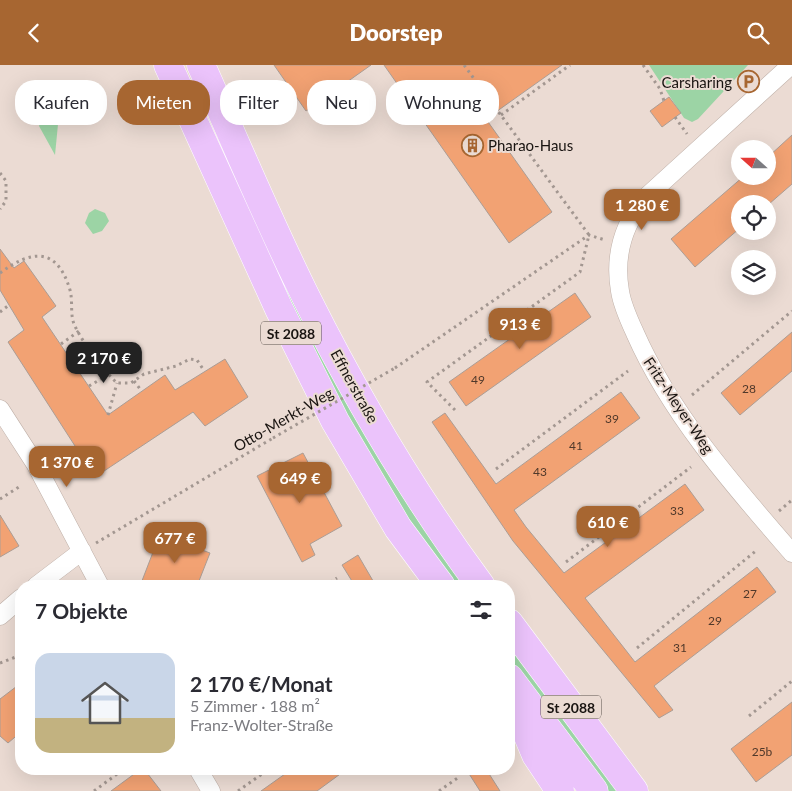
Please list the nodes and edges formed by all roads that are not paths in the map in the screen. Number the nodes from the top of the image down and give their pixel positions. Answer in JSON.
{"nodes":[{"id":1,"x":168,"y":65,"type":"edge"},
{"id":2,"x":201,"y":65,"type":"edge"},
{"id":3,"x":791,"y":65,"type":"edge"},
{"id":4,"x":0,"y":409,"type":"edge"},
{"id":5,"x":82,"y":551,"type":"junction"},
{"id":6,"x":792,"y":553,"type":"edge"},
{"id":7,"x":44,"y":580,"type":"edge"},
{"id":8,"x":97,"y":580,"type":"edge"},
{"id":9,"x":437,"y":580,"type":"edge"},
{"id":10,"x":477,"y":580,"type":"edge"},
{"id":11,"x":15,"y":603,"type":"edge"},
{"id":12,"x":0,"y":616,"type":"edge"},
{"id":13,"x":515,"y":631,"type":"edge"},
{"id":14,"x":515,"y":686,"type":"edge"},
{"id":15,"x":515,"y":704,"type":"edge"},
{"id":16,"x":202,"y":775,"type":"edge"},
{"id":17,"x":211,"y":791,"type":"edge"},
{"id":18,"x":560,"y":791,"type":"edge"},
{"id":19,"x":594,"y":791,"type":"edge"},
{"id":20,"x":634,"y":791,"type":"edge"}],
"edges":[{"from":1,"to":9,"type":"highway","number":"St 2088"},
{"from":2,"to":10,"type":"highway","name":"Effnerstraße","number":"St 2088"},
{"from":3,"to":6,"type":"street","name":"Fritz-Meyer-Weg"},
{"from":4,"to":5,"type":"street"},
{"from":5,"to":7,"type":"street"},
{"from":5,"to":8,"type":"street"},
{"from":11,"to":12,"type":"street"},
{"from":13,"to":20,"type":"highway","number":"St 2088"},
{"from":14,"to":19,"type":"highway","number":"St 2088"},
{"from":15,"to":18,"type":"highway"},
{"from":16,"to":17,"type":"street"}]}
